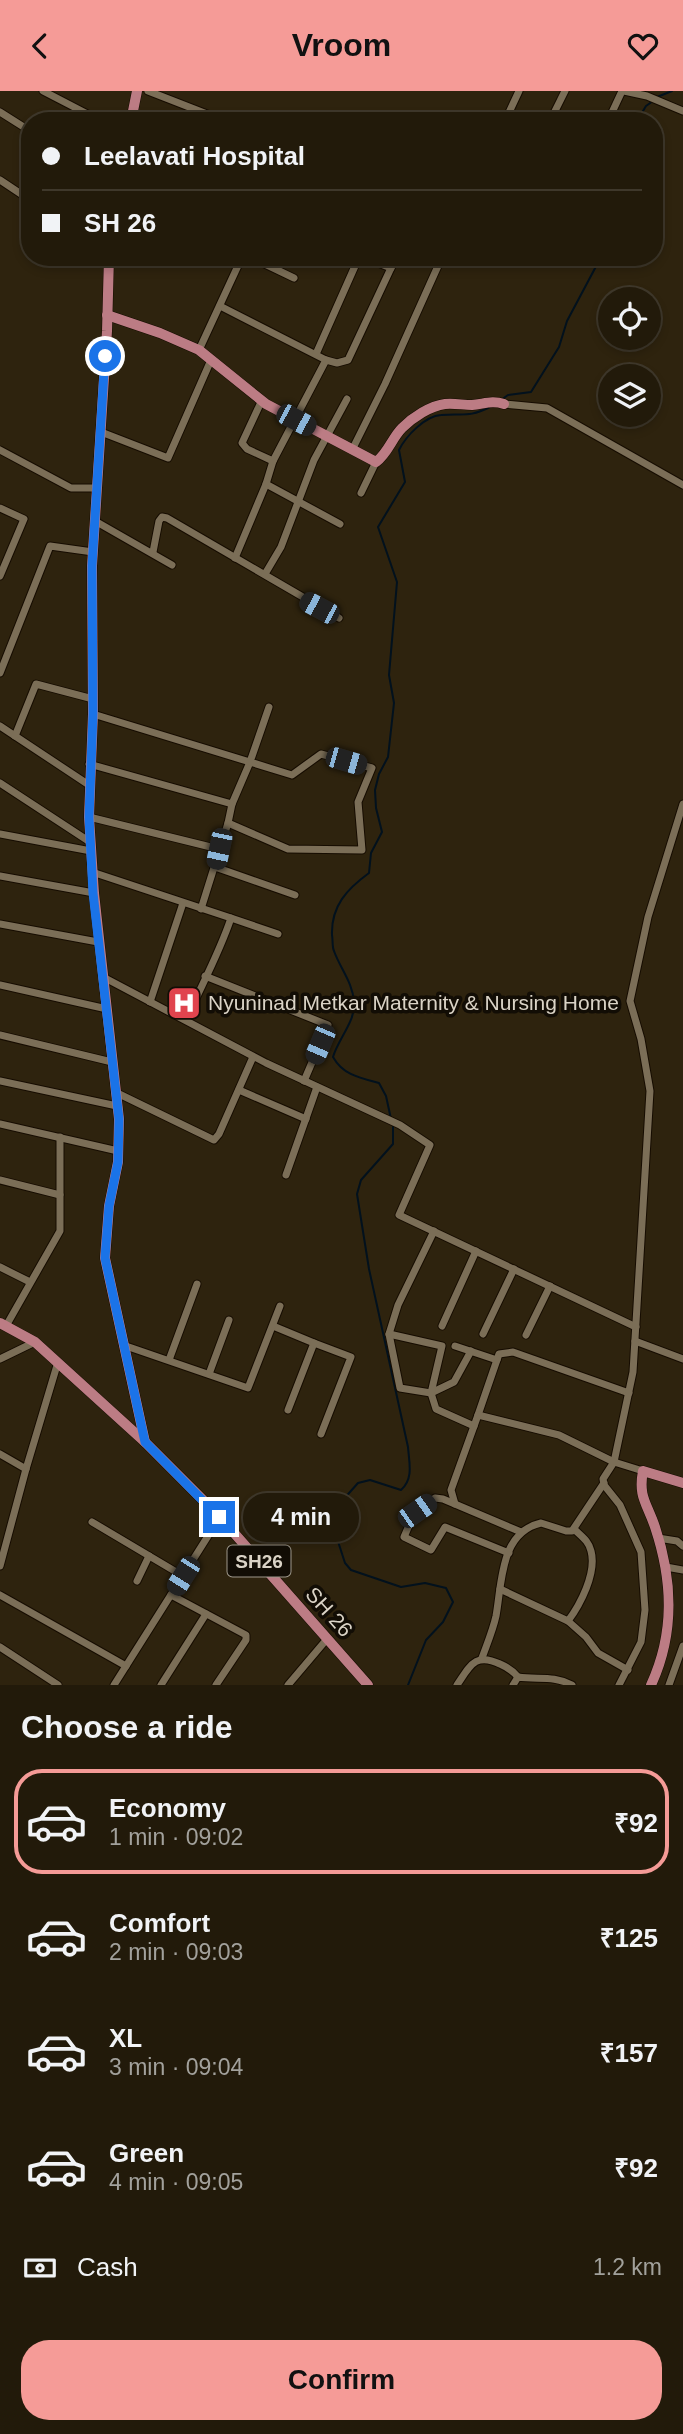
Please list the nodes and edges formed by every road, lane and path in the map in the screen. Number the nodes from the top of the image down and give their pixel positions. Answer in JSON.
{"nodes":[{"id":1,"x":43,"y":91,"type":"edge"},
{"id":2,"x":137,"y":91,"type":"edge"},
{"id":3,"x":148,"y":91,"type":"edge"},
{"id":4,"x":519,"y":91,"type":"edge"},
{"id":5,"x":565,"y":91,"type":"edge"},
{"id":6,"x":623,"y":91,"type":"edge"},
{"id":7,"x":683,"y":111,"type":"edge"},
{"id":8,"x":0,"y":112,"type":"edge"},
{"id":9,"x":83,"y":112,"type":"edge"},
{"id":10,"x":133,"y":112,"type":"edge"},
{"id":11,"x":202,"y":112,"type":"edge"},
{"id":12,"x":509,"y":112,"type":"edge"},
{"id":13,"x":555,"y":112,"type":"edge"},
{"id":14,"x":612,"y":112,"type":"edge"},
{"id":15,"x":21,"y":125,"type":"edge"},
{"id":16,"x":0,"y":180,"type":"edge"},
{"id":17,"x":21,"y":194,"type":"edge"},
{"id":18,"x":109,"y":266,"type":"edge"},
{"id":19,"x":238,"y":266,"type":"edge"},
{"id":20,"x":269,"y":266,"type":"edge"},
{"id":21,"x":357,"y":266,"type":"edge"},
{"id":22,"x":386,"y":266,"type":"edge"},
{"id":23,"x":438,"y":266,"type":"edge"},
{"id":24,"x":391,"y":268,"type":"joint"},
{"id":25,"x":294,"y":278,"type":"dead end"},
{"id":26,"x":220,"y":306,"type":"junction"},
{"id":27,"x":107,"y":315,"type":"junction"},
{"id":28,"x":199,"y":350,"type":"junction"},
{"id":29,"x":316,"y":354,"type":"junction"},
{"id":30,"x":211,"y":360,"type":"junction"},
{"id":31,"x":326,"y":360,"type":"junction"},
{"id":32,"x":347,"y":399,"type":"dead end"},
{"id":33,"x":262,"y":401,"type":"junction"},
{"id":34,"x":500,"y":403,"type":"joint"},
{"id":35,"x":296,"y":420,"type":"junction"},
{"id":36,"x":100,"y":432,"type":"junction"},
{"id":37,"x":328,"y":437,"type":"junction"},
{"id":38,"x":0,"y":450,"type":"edge"},
{"id":39,"x":352,"y":450,"type":"junction"},
{"id":40,"x":273,"y":461,"type":"junction"},
{"id":41,"x":376,"y":462,"type":"junction"},
{"id":42,"x":266,"y":484,"type":"junction"},
{"id":43,"x":683,"y":485,"type":"edge"},
{"id":44,"x":97,"y":488,"type":"junction"},
{"id":45,"x":361,"y":492,"type":"dead end"},
{"id":46,"x":299,"y":502,"type":"junction"},
{"id":47,"x":0,"y":507,"type":"edge"},
{"id":48,"x":95,"y":521,"type":"junction"},
{"id":49,"x":340,"y":524,"type":"dead end"},
{"id":50,"x":93,"y":552,"type":"junction"},
{"id":51,"x":153,"y":552,"type":"junction"},
{"id":52,"x":235,"y":558,"type":"junction"},
{"id":53,"x":172,"y":565,"type":"dead end"},
{"id":54,"x":265,"y":574,"type":"junction"},
{"id":55,"x":0,"y":576,"type":"edge"},
{"id":56,"x":339,"y":618,"type":"dead end"},
{"id":57,"x":0,"y":673,"type":"edge"},
{"id":58,"x":93,"y":699,"type":"junction"},
{"id":59,"x":269,"y":707,"type":"dead end"},
{"id":60,"x":93,"y":714,"type":"junction"},
{"id":61,"x":0,"y":726,"type":"edge"},
{"id":62,"x":15,"y":736,"type":"junction"},
{"id":63,"x":250,"y":762,"type":"junction"},
{"id":64,"x":89,"y":764,"type":"junction"},
{"id":65,"x":0,"y":783,"type":"edge"},
{"id":66,"x":89,"y":785,"type":"junction"},
{"id":67,"x":232,"y":804,"type":"junction"},
{"id":68,"x":683,"y":804,"type":"edge"},
{"id":69,"x":89,"y":817,"type":"junction"},
{"id":70,"x":228,"y":823,"type":"junction"},
{"id":71,"x":0,"y":834,"type":"edge"},
{"id":72,"x":90,"y":847,"type":"junction"},
{"id":73,"x":219,"y":849,"type":"junction"},
{"id":74,"x":215,"y":867,"type":"junction"},
{"id":75,"x":92,"y":872,"type":"junction"},
{"id":76,"x":0,"y":876,"type":"edge"},
{"id":77,"x":93,"y":893,"type":"junction"},
{"id":78,"x":295,"y":895,"type":"dead end"},
{"id":79,"x":183,"y":903,"type":"junction"},
{"id":80,"x":201,"y":909,"type":"junction"},
{"id":81,"x":231,"y":918,"type":"junction"},
{"id":82,"x":0,"y":924,"type":"edge"},
{"id":83,"x":278,"y":934,"type":"dead end"},
{"id":84,"x":99,"y":942,"type":"junction"},
{"id":85,"x":205,"y":976,"type":"junction"},
{"id":86,"x":105,"y":978,"type":"junction"},
{"id":87,"x":0,"y":985,"type":"edge"},
{"id":88,"x":150,"y":1002,"type":"junction"},
{"id":89,"x":107,"y":1009,"type":"junction"},
{"id":90,"x":186,"y":1020,"type":"junction"},
{"id":91,"x":0,"y":1035,"type":"edge"},
{"id":92,"x":253,"y":1057,"type":"junction"},
{"id":93,"x":112,"y":1062,"type":"junction"},
{"id":94,"x":0,"y":1081,"type":"edge"},
{"id":95,"x":304,"y":1081,"type":"junction"},
{"id":96,"x":317,"y":1087,"type":"junction"},
{"id":97,"x":239,"y":1090,"type":"junction"},
{"id":98,"x":116,"y":1091,"type":"junction"},
{"id":99,"x":117,"y":1106,"type":"junction"},
{"id":100,"x":306,"y":1119,"type":"junction"},
{"id":101,"x":0,"y":1123,"type":"edge"},
{"id":102,"x":60,"y":1137,"type":"junction"},
{"id":103,"x":118,"y":1151,"type":"junction"},
{"id":104,"x":286,"y":1175,"type":"dead end"},
{"id":105,"x":0,"y":1180,"type":"edge"},
{"id":106,"x":60,"y":1195,"type":"junction"},
{"id":107,"x":433,"y":1231,"type":"junction"},
{"id":108,"x":476,"y":1251,"type":"junction"},
{"id":109,"x":0,"y":1267,"type":"edge"},
{"id":110,"x":514,"y":1269,"type":"junction"},
{"id":111,"x":30,"y":1282,"type":"junction"},
{"id":112,"x":197,"y":1284,"type":"dead end"},
{"id":113,"x":550,"y":1286,"type":"junction"},
{"id":114,"x":280,"y":1306,"type":"dead end"},
{"id":115,"x":229,"y":1320,"type":"dead end"},
{"id":116,"x":3,"y":1325,"type":"edge"},
{"id":117,"x":273,"y":1325,"type":"junction"},
{"id":118,"x":442,"y":1326,"type":"dead end"},
{"id":119,"x":636,"y":1327,"type":"junction"},
{"id":120,"x":389,"y":1334,"type":"junction"},
{"id":121,"x":484,"y":1334,"type":"dead end"},
{"id":122,"x":526,"y":1335,"type":"dead end"},
{"id":123,"x":635,"y":1341,"type":"junction"},
{"id":124,"x":35,"y":1342,"type":"junction"},
{"id":125,"x":314,"y":1343,"type":"junction"},
{"id":126,"x":122,"y":1345,"type":"junction"},
{"id":127,"x":455,"y":1346,"type":"dead end"},
{"id":128,"x":471,"y":1351,"type":"junction"},
{"id":129,"x":0,"y":1359,"type":"edge"},
{"id":130,"x":683,"y":1359,"type":"edge"},
{"id":131,"x":169,"y":1360,"type":"junction"},
{"id":132,"x":497,"y":1360,"type":"junction"},
{"id":133,"x":58,"y":1362,"type":"junction"},
{"id":134,"x":209,"y":1374,"type":"junction"},
{"id":135,"x":431,"y":1393,"type":"junction"},
{"id":136,"x":629,"y":1393,"type":"junction"},
{"id":137,"x":288,"y":1410,"type":"dead end"},
{"id":138,"x":478,"y":1415,"type":"junction"},
{"id":139,"x":474,"y":1426,"type":"junction"},
{"id":140,"x":321,"y":1434,"type":"dead end"},
{"id":141,"x":145,"y":1442,"type":"junction"},
{"id":142,"x":0,"y":1454,"type":"edge"},
{"id":143,"x":614,"y":1462,"type":"junction"},
{"id":144,"x":26,"y":1469,"type":"junction"},
{"id":145,"x":643,"y":1471,"type":"junction"},
{"id":146,"x":604,"y":1483,"type":"junction"},
{"id":147,"x":683,"y":1483,"type":"edge"},
{"id":148,"x":455,"y":1504,"type":"junction"},
{"id":149,"x":219,"y":1517,"type":"junction"},
{"id":150,"x":92,"y":1522,"type":"dead end"},
{"id":151,"x":574,"y":1529,"type":"junction"},
{"id":152,"x":521,"y":1532,"type":"junction"},
{"id":153,"x":4,"y":1534,"type":"edge"},
{"id":154,"x":658,"y":1538,"type":"junction"},
{"id":155,"x":683,"y":1546,"type":"edge"},
{"id":156,"x":509,"y":1553,"type":"junction"},
{"id":157,"x":149,"y":1556,"type":"junction"},
{"id":158,"x":0,"y":1566,"type":"edge"},
{"id":159,"x":666,"y":1567,"type":"junction"},
{"id":160,"x":683,"y":1570,"type":"edge"},
{"id":161,"x":183,"y":1576,"type":"junction"},
{"id":162,"x":136,"y":1581,"type":"dead end"},
{"id":163,"x":500,"y":1589,"type":"junction"},
{"id":164,"x":0,"y":1595,"type":"edge"},
{"id":165,"x":171,"y":1595,"type":"junction"},
{"id":166,"x":206,"y":1613,"type":"junction"},
{"id":167,"x":568,"y":1621,"type":"junction"},
{"id":168,"x":327,"y":1639,"type":"junction"},
{"id":169,"x":683,"y":1646,"type":"edge"},
{"id":170,"x":0,"y":1647,"type":"edge"},
{"id":171,"x":482,"y":1658,"type":"junction"},
{"id":172,"x":126,"y":1666,"type":"junction"},
{"id":173,"x":628,"y":1671,"type":"junction"},
{"id":174,"x":518,"y":1677,"type":"junction"},
{"id":175,"x":58,"y":1685,"type":"edge"},
{"id":176,"x":114,"y":1685,"type":"edge"},
{"id":177,"x":161,"y":1685,"type":"edge"},
{"id":178,"x":216,"y":1685,"type":"edge"},
{"id":179,"x":288,"y":1685,"type":"edge"},
{"id":180,"x":368,"y":1685,"type":"edge"},
{"id":181,"x":457,"y":1685,"type":"edge"},
{"id":182,"x":513,"y":1685,"type":"edge"},
{"id":183,"x":572,"y":1685,"type":"edge"},
{"id":184,"x":619,"y":1685,"type":"edge"},
{"id":185,"x":651,"y":1685,"type":"edge"},
{"id":186,"x":669,"y":1685,"type":"edge"}],
"edges":[{"from":1,"to":9,"type":"street"},
{"from":2,"to":10,"type":"main road"},
{"from":3,"to":11,"type":"street"},
{"from":4,"to":12,"type":"street"},
{"from":5,"to":13,"type":"street"},
{"from":6,"to":7,"type":"street"},
{"from":6,"to":14,"type":"street"},
{"from":8,"to":15,"type":"street"},
{"from":16,"to":17,"type":"street"},
{"from":18,"to":27,"type":"main road"},
{"from":19,"to":26,"type":"street"},
{"from":20,"to":25,"type":"street"},
{"from":21,"to":29,"type":"street"},
{"from":22,"to":24,"type":"street"},
{"from":23,"to":39,"type":"street"},
{"from":24,"to":31,"type":"street"},
{"from":26,"to":28,"type":"street"},
{"from":26,"to":29,"type":"street"},
{"from":27,"to":28,"type":"main road"},
{"from":27,"to":36,"type":"main road"},
{"from":28,"to":30,"type":"main road"},
{"from":29,"to":31,"type":"street"},
{"from":30,"to":33,"type":"main road"},
{"from":30,"to":36,"type":"street"},
{"from":31,"to":35,"type":"street"},
{"from":32,"to":37,"type":"street"},
{"from":33,"to":35,"type":"main road"},
{"from":33,"to":40,"type":"street"},
{"from":34,"to":41,"type":"main road"},
{"from":34,"to":43,"type":"street"},
{"from":35,"to":37,"type":"main road"},
{"from":35,"to":40,"type":"street"},
{"from":36,"to":44,"type":"main road"},
{"from":37,"to":39,"type":"main road"},
{"from":37,"to":46,"type":"street"},
{"from":38,"to":44,"type":"street"},
{"from":39,"to":41,"type":"main road"},
{"from":40,"to":42,"type":"street"},
{"from":41,"to":45,"type":"street"},
{"from":42,"to":46,"type":"street"},
{"from":42,"to":52,"type":"street"},
{"from":44,"to":48,"type":"main road"},
{"from":46,"to":49,"type":"street"},
{"from":46,"to":54,"type":"street"},
{"from":47,"to":55,"type":"street"},
{"from":48,"to":50,"type":"main road"},
{"from":48,"to":51,"type":"street"},
{"from":50,"to":57,"type":"street"},
{"from":50,"to":58,"type":"main road"},
{"from":51,"to":52,"type":"street"},
{"from":51,"to":53,"type":"street"},
{"from":52,"to":54,"type":"street"},
{"from":54,"to":56,"type":"street"},
{"from":58,"to":60,"type":"main road"},
{"from":58,"to":62,"type":"street"},
{"from":59,"to":63,"type":"street"},
{"from":60,"to":63,"type":"street"},
{"from":60,"to":64,"type":"main road"},
{"from":61,"to":62,"type":"street"},
{"from":62,"to":66,"type":"street"},
{"from":63,"to":67,"type":"street"},
{"from":63,"to":70,"type":"street"},
{"from":64,"to":66,"type":"main road"},
{"from":64,"to":67,"type":"street"},
{"from":65,"to":72,"type":"street"},
{"from":66,"to":69,"type":"main road"},
{"from":67,"to":70,"type":"street"},
{"from":68,"to":119,"type":"street"},
{"from":69,"to":72,"type":"main road"},
{"from":69,"to":73,"type":"street"},
{"from":70,"to":73,"type":"street"},
{"from":71,"to":72,"type":"street"},
{"from":72,"to":75,"type":"main road"},
{"from":73,"to":74,"type":"street"},
{"from":74,"to":78,"type":"street"},
{"from":74,"to":80,"type":"street"},
{"from":75,"to":77,"type":"main road"},
{"from":75,"to":79,"type":"street"},
{"from":76,"to":77,"type":"street"},
{"from":77,"to":84,"type":"main road"},
{"from":79,"to":80,"type":"street"},
{"from":79,"to":88,"type":"street"},
{"from":80,"to":81,"type":"street"},
{"from":81,"to":83,"type":"street"},
{"from":81,"to":85,"type":"street"},
{"from":82,"to":84,"type":"street"},
{"from":84,"to":86,"type":"main road"},
{"from":85,"to":90,"type":"street"},
{"from":85,"to":95,"type":"street"},
{"from":86,"to":88,"type":"street"},
{"from":86,"to":89,"type":"main road"},
{"from":87,"to":89,"type":"street"},
{"from":88,"to":90,"type":"street"},
{"from":89,"to":93,"type":"main road"},
{"from":90,"to":92,"type":"street"},
{"from":91,"to":93,"type":"street"},
{"from":92,"to":95,"type":"street"},
{"from":92,"to":97,"type":"street"},
{"from":93,"to":98,"type":"main road"},
{"from":94,"to":99,"type":"street"},
{"from":95,"to":96,"type":"street"},
{"from":96,"to":100,"type":"street"},
{"from":96,"to":107,"type":"street"},
{"from":97,"to":98,"type":"street"},
{"from":97,"to":100,"type":"street"},
{"from":98,"to":99,"type":"main road"},
{"from":99,"to":103,"type":"main road"},
{"from":100,"to":104,"type":"street"},
{"from":101,"to":102,"type":"street"},
{"from":102,"to":103,"type":"street"},
{"from":102,"to":106,"type":"street"},
{"from":103,"to":126,"type":"main road"},
{"from":105,"to":106,"type":"street"},
{"from":106,"to":111,"type":"street"},
{"from":107,"to":108,"type":"street"},
{"from":107,"to":120,"type":"street"},
{"from":108,"to":110,"type":"street"},
{"from":108,"to":118,"type":"street"},
{"from":109,"to":111,"type":"street"},
{"from":110,"to":113,"type":"street"},
{"from":110,"to":121,"type":"street"},
{"from":111,"to":116,"type":"street"},
{"from":112,"to":131,"type":"street"},
{"from":113,"to":119,"type":"street"},
{"from":113,"to":122,"type":"street"},
{"from":114,"to":117,"type":"street"},
{"from":115,"to":134,"type":"street"},
{"from":116,"to":124,"type":"main road","number":"SH26"},
{"from":117,"to":125,"type":"street"},
{"from":117,"to":134,"type":"street"},
{"from":119,"to":123,"type":"street"},
{"from":120,"to":135,"type":"street"},
{"from":120,"to":135,"type":"street"},
{"from":123,"to":130,"type":"street"},
{"from":123,"to":136,"type":"street"},
{"from":124,"to":129,"type":"street"},
{"from":124,"to":133,"type":"main road","number":"SH26"},
{"from":125,"to":137,"type":"street"},
{"from":125,"to":140,"type":"street"},
{"from":126,"to":131,"type":"street"},
{"from":126,"to":141,"type":"main road"},
{"from":127,"to":128,"type":"street"},
{"from":128,"to":132,"type":"street"},
{"from":128,"to":135,"type":"street"},
{"from":131,"to":134,"type":"street"},
{"from":132,"to":136,"type":"street"},
{"from":132,"to":138,"type":"street"},
{"from":133,"to":141,"type":"main road","number":"SH26"},
{"from":133,"to":144,"type":"street"},
{"from":135,"to":139,"type":"street"},
{"from":136,"to":143,"type":"street"},
{"from":138,"to":139,"type":"street"},
{"from":138,"to":143,"type":"street"},
{"from":139,"to":148,"type":"street"},
{"from":141,"to":149,"type":"main road","name":"SH 26","number":"SH26"},
{"from":142,"to":144,"type":"street"},
{"from":143,"to":145,"type":"street"},
{"from":143,"to":146,"type":"street"},
{"from":144,"to":153,"type":"street"},
{"from":145,"to":147,"type":"main road"},
{"from":145,"to":154,"type":"main road"},
{"from":146,"to":151,"type":"street"},
{"from":146,"to":173,"type":"street"},
{"from":148,"to":152,"type":"street"},
{"from":148,"to":156,"type":"street"},
{"from":149,"to":161,"type":"street"},
{"from":149,"to":168,"type":"main road","name":"SH 26","number":"SH26"},
{"from":150,"to":157,"type":"street"},
{"from":151,"to":152,"type":"street"},
{"from":151,"to":167,"type":"street"},
{"from":152,"to":156,"type":"street"},
{"from":153,"to":158,"type":"street"},
{"from":154,"to":155,"type":"street"},
{"from":154,"to":159,"type":"main road"},
{"from":156,"to":163,"type":"street"},
{"from":157,"to":161,"type":"street"},
{"from":157,"to":162,"type":"street"},
{"from":159,"to":160,"type":"street"},
{"from":159,"to":185,"type":"main road"},
{"from":161,"to":165,"type":"street"},
{"from":163,"to":167,"type":"street"},
{"from":163,"to":171,"type":"street"},
{"from":164,"to":172,"type":"street"},
{"from":165,"to":166,"type":"street"},
{"from":165,"to":172,"type":"street"},
{"from":166,"to":177,"type":"street"},
{"from":166,"to":178,"type":"street"},
{"from":167,"to":173,"type":"street"},
{"from":168,"to":179,"type":"street"},
{"from":168,"to":180,"type":"main road","name":"SH 26","number":"SH26"},
{"from":169,"to":186,"type":"street"},
{"from":170,"to":175,"type":"street"},
{"from":171,"to":174,"type":"street"},
{"from":171,"to":181,"type":"street"},
{"from":172,"to":176,"type":"street"},
{"from":173,"to":184,"type":"street"},
{"from":174,"to":182,"type":"street"},
{"from":174,"to":183,"type":"street"}]}
